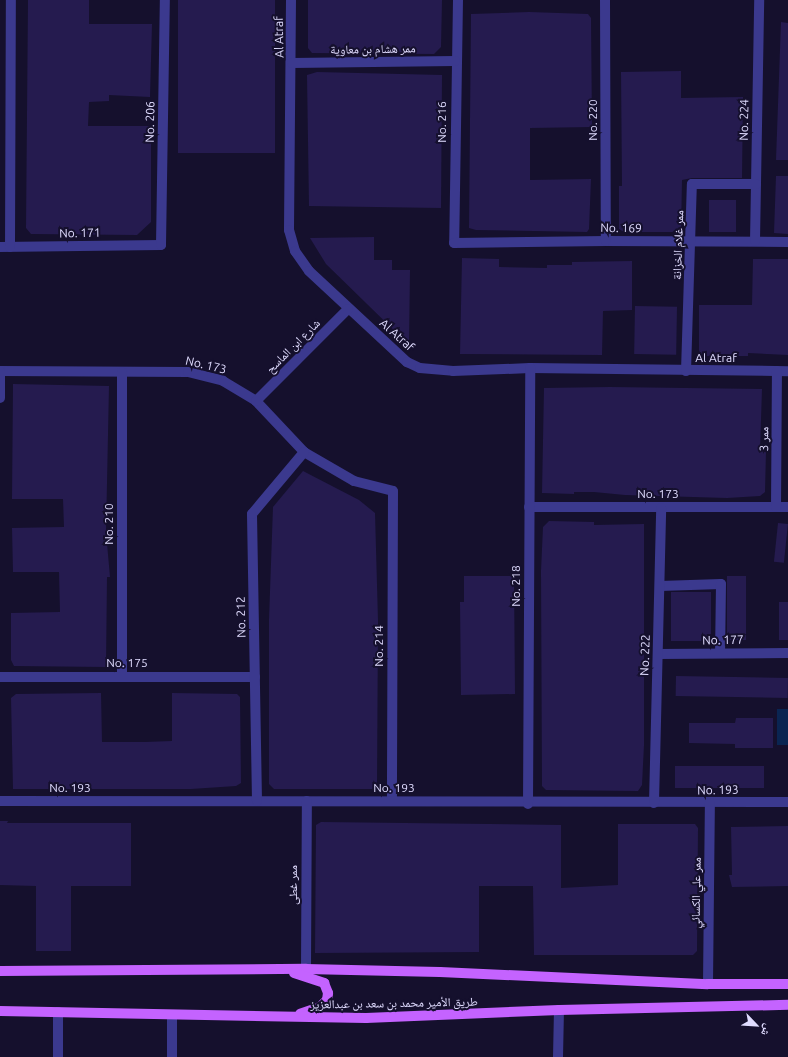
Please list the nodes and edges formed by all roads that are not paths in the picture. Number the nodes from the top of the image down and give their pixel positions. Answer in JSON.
{"nodes":[{"id":1,"x":11,"y":0,"type":"edge"},
{"id":2,"x":165,"y":0,"type":"edge"},
{"id":3,"x":291,"y":0,"type":"edge"},
{"id":4,"x":458,"y":0,"type":"edge"},
{"id":5,"x":606,"y":0,"type":"edge"},
{"id":6,"x":759,"y":0,"type":"edge"},
{"id":7,"x":455,"y":61,"type":"junction"},
{"id":8,"x":292,"y":64,"type":"junction"},
{"id":9,"x":756,"y":184,"type":"junction"},
{"id":10,"x":606,"y":241,"type":"junction"},
{"id":11,"x":755,"y":241,"type":"junction"},
{"id":12,"x":788,"y":242,"type":"edge"},
{"id":13,"x":691,"y":243,"type":"junction"},
{"id":14,"x":454,"y":244,"type":"joint"},
{"id":15,"x":161,"y":245,"type":"joint"},
{"id":16,"x":5,"y":247,"type":"edge"},
{"id":17,"x":348,"y":309,"type":"junction"},
{"id":18,"x":530,"y":368,"type":"junction"},
{"id":19,"x":686,"y":370,"type":"junction"},
{"id":20,"x":0,"y":371,"type":"edge"},
{"id":21,"x":778,"y":371,"type":"junction"},
{"id":22,"x":788,"y":371,"type":"edge"},
{"id":23,"x":122,"y":372,"type":"junction"},
{"id":24,"x":0,"y":398,"type":"edge"},
{"id":25,"x":256,"y":402,"type":"junction"},
{"id":26,"x":304,"y":452,"type":"junction"},
{"id":27,"x":393,"y":491,"type":"joint"},
{"id":28,"x":529,"y":507,"type":"junction"},
{"id":29,"x":776,"y":507,"type":"junction"},
{"id":30,"x":788,"y":507,"type":"edge"},
{"id":31,"x":661,"y":508,"type":"junction"},
{"id":32,"x":660,"y":586,"type":"junction"},
{"id":33,"x":720,"y":653,"type":"junction"},
{"id":34,"x":788,"y":653,"type":"edge"},
{"id":35,"x":658,"y":654,"type":"junction"},
{"id":36,"x":122,"y":676,"type":"junction"},
{"id":37,"x":0,"y":677,"type":"edge"},
{"id":38,"x":255,"y":677,"type":"junction"},
{"id":39,"x":0,"y":801,"type":"edge"},
{"id":40,"x":257,"y":801,"type":"junction"},
{"id":41,"x":307,"y":801,"type":"junction"},
{"id":42,"x":392,"y":801,"type":"junction"},
{"id":43,"x":710,"y":802,"type":"junction"},
{"id":44,"x":788,"y":802,"type":"edge"},
{"id":45,"x":654,"y":803,"type":"junction"},
{"id":46,"x":528,"y":804,"type":"junction"},
{"id":47,"x":272,"y":969,"type":"junction"},
{"id":48,"x":306,"y":969,"type":"junction"},
{"id":49,"x":0,"y":971,"type":"edge"},
{"id":50,"x":708,"y":984,"type":"junction"},
{"id":51,"x":788,"y":984,"type":"edge"},
{"id":52,"x":788,"y":1005,"type":"edge"},
{"id":53,"x":559,"y":1010,"type":"junction"},
{"id":54,"x":0,"y":1011,"type":"edge"},
{"id":55,"x":58,"y":1012,"type":"junction"},
{"id":56,"x":172,"y":1015,"type":"junction"},
{"id":57,"x":284,"y":1018,"type":"junction"},
{"id":58,"x":58,"y":1057,"type":"edge"},
{"id":59,"x":172,"y":1057,"type":"edge"},
{"id":60,"x":558,"y":1057,"type":"edge"}],
"edges":[{"from":1,"to":16,"type":"street"},
{"from":2,"to":15,"type":"street","name":"No. 206"},
{"from":3,"to":8,"type":"street","name":"Al Atraf"},
{"from":4,"to":7,"type":"street","name":"No. 216"},
{"from":5,"to":10,"type":"street","name":"No. 220"},
{"from":6,"to":9,"type":"street","name":"No. 224"},
{"from":7,"to":8,"type":"street","name":"ممر هشام بن معاوية"},
{"from":7,"to":14,"type":"street","name":"No. 216"},
{"from":8,"to":17,"type":"street","name":"Al Atraf"},
{"from":9,"to":11,"type":"street","name":"No. 224"},
{"from":9,"to":13,"type":"street","name":"ممر غلام الخزانة"},
{"from":10,"to":13,"type":"street","name":"No. 169"},
{"from":10,"to":14,"type":"street","name":"No. 169"},
{"from":11,"to":12,"type":"street","name":"No. 169"},
{"from":11,"to":13,"type":"street","name":"No. 169"},
{"from":13,"to":19,"type":"street","name":"ممر غلام الخزانة"},
{"from":15,"to":16,"type":"street","name":"No. 171"},
{"from":17,"to":18,"type":"street","name":"Al Atraf"},
{"from":17,"to":25,"type":"street","name":"شارع ابن الماسح"},
{"from":18,"to":19,"type":"street","name":"Al Atraf"},
{"from":18,"to":28,"type":"street","name":"No. 218"},
{"from":19,"to":21,"type":"street","name":"Al Atraf"},
{"from":20,"to":23,"type":"street","name":"No. 173"},
{"from":20,"to":24,"type":"street"},
{"from":21,"to":22,"type":"street","name":"Al Atraf"},
{"from":21,"to":29,"type":"street","name":"ممر 3"},
{"from":23,"to":25,"type":"street","name":"No. 173"},
{"from":23,"to":36,"type":"street","name":"No. 210"},
{"from":25,"to":26,"type":"street","name":"No. 173"},
{"from":26,"to":27,"type":"street","name":"No. 173"},
{"from":26,"to":38,"type":"street","name":"No. 212"},
{"from":27,"to":42,"type":"street","name":"No. 214"},
{"from":28,"to":31,"type":"street","name":"No. 173"},
{"from":28,"to":46,"type":"street","name":"No. 218"},
{"from":29,"to":30,"type":"street","name":"No. 173"},
{"from":29,"to":31,"type":"street","name":"No. 173"},
{"from":31,"to":32,"type":"street","name":"No. 222"},
{"from":32,"to":33,"type":"street"},
{"from":32,"to":35,"type":"street","name":"No. 222"},
{"from":33,"to":34,"type":"street","name":"No. 177"},
{"from":33,"to":35,"type":"street","name":"No. 177"},
{"from":35,"to":45,"type":"street","name":"No. 222"},
{"from":36,"to":37,"type":"street","name":"No. 175"},
{"from":36,"to":38,"type":"street","name":"No. 175"},
{"from":38,"to":40,"type":"street","name":"No. 212"},
{"from":39,"to":40,"type":"street","name":"No. 193"},
{"from":40,"to":41,"type":"street","name":"No. 193"},
{"from":41,"to":42,"type":"street","name":"No. 193"},
{"from":41,"to":48,"type":"street","name":"ممر غطى"},
{"from":42,"to":46,"type":"street","name":"No. 193"},
{"from":43,"to":44,"type":"street","name":"No. 193"},
{"from":43,"to":45,"type":"street","name":"No. 193"},
{"from":43,"to":50,"type":"street","name":"ممر علي الكسائي"},
{"from":45,"to":46,"type":"street","name":"No. 193"},
{"from":47,"to":48,"type":"main road"},
{"from":47,"to":49,"type":"main road"},
{"from":47,"to":57,"type":"main road"},
{"from":48,"to":50,"type":"main road"},
{"from":50,"to":51,"type":"main road"},
{"from":52,"to":53,"type":"main road","name":"طريق الأمير محمد بن سعد بن عبدالعزيز"},
{"from":53,"to":57,"type":"main road","name":"طريق الأمير محمد بن سعد بن عبدالعزيز"},
{"from":53,"to":60,"type":"street"},
{"from":54,"to":55,"type":"main road","name":"طريق الأمير محمد بن سعد بن عبدالعزيز"},
{"from":55,"to":56,"type":"main road","name":"طريق الأمير محمد بن سعد بن عبدالعزيز"},
{"from":55,"to":58,"type":"street"},
{"from":56,"to":57,"type":"main road","name":"طريق الأمير محمد بن سعد بن عبدالعزيز"},
{"from":56,"to":59,"type":"street"}]}
